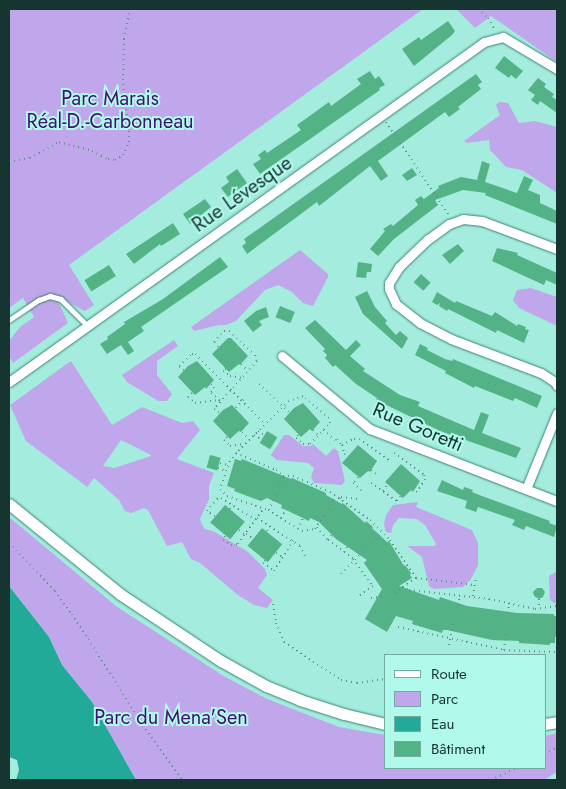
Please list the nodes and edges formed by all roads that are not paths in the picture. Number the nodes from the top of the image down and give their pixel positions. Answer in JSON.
{"nodes":[{"id":1,"x":557,"y":69,"type":"edge"},
{"id":2,"x":557,"y":249,"type":"edge"},
{"id":3,"x":9,"y":320,"type":"edge"},
{"id":4,"x":88,"y":325,"type":"junction"},
{"id":5,"x":282,"y":356,"type":"dead end"},
{"id":6,"x":9,"y":382,"type":"edge"},
{"id":7,"x":557,"y":386,"type":"edge"},
{"id":8,"x":557,"y":413,"type":"edge"},
{"id":9,"x":526,"y":489,"type":"junction"},
{"id":10,"x":557,"y":501,"type":"edge"},
{"id":11,"x":9,"y":504,"type":"edge"},
{"id":12,"x":384,"y":724,"type":"edge"}],
"edges":[{"from":1,"to":4,"type":"street","name":"Rue Lévesque"},
{"from":2,"to":7,"type":"street"},
{"from":3,"to":4,"type":"lane"},
{"from":4,"to":6,"type":"street","name":"Rue Lévesque"},
{"from":5,"to":9,"type":"street","name":"Rue Goretti"},
{"from":8,"to":9,"type":"street"},
{"from":9,"to":10,"type":"street","name":"Rue Goretti"},
{"from":11,"to":12,"type":"street"}]}
